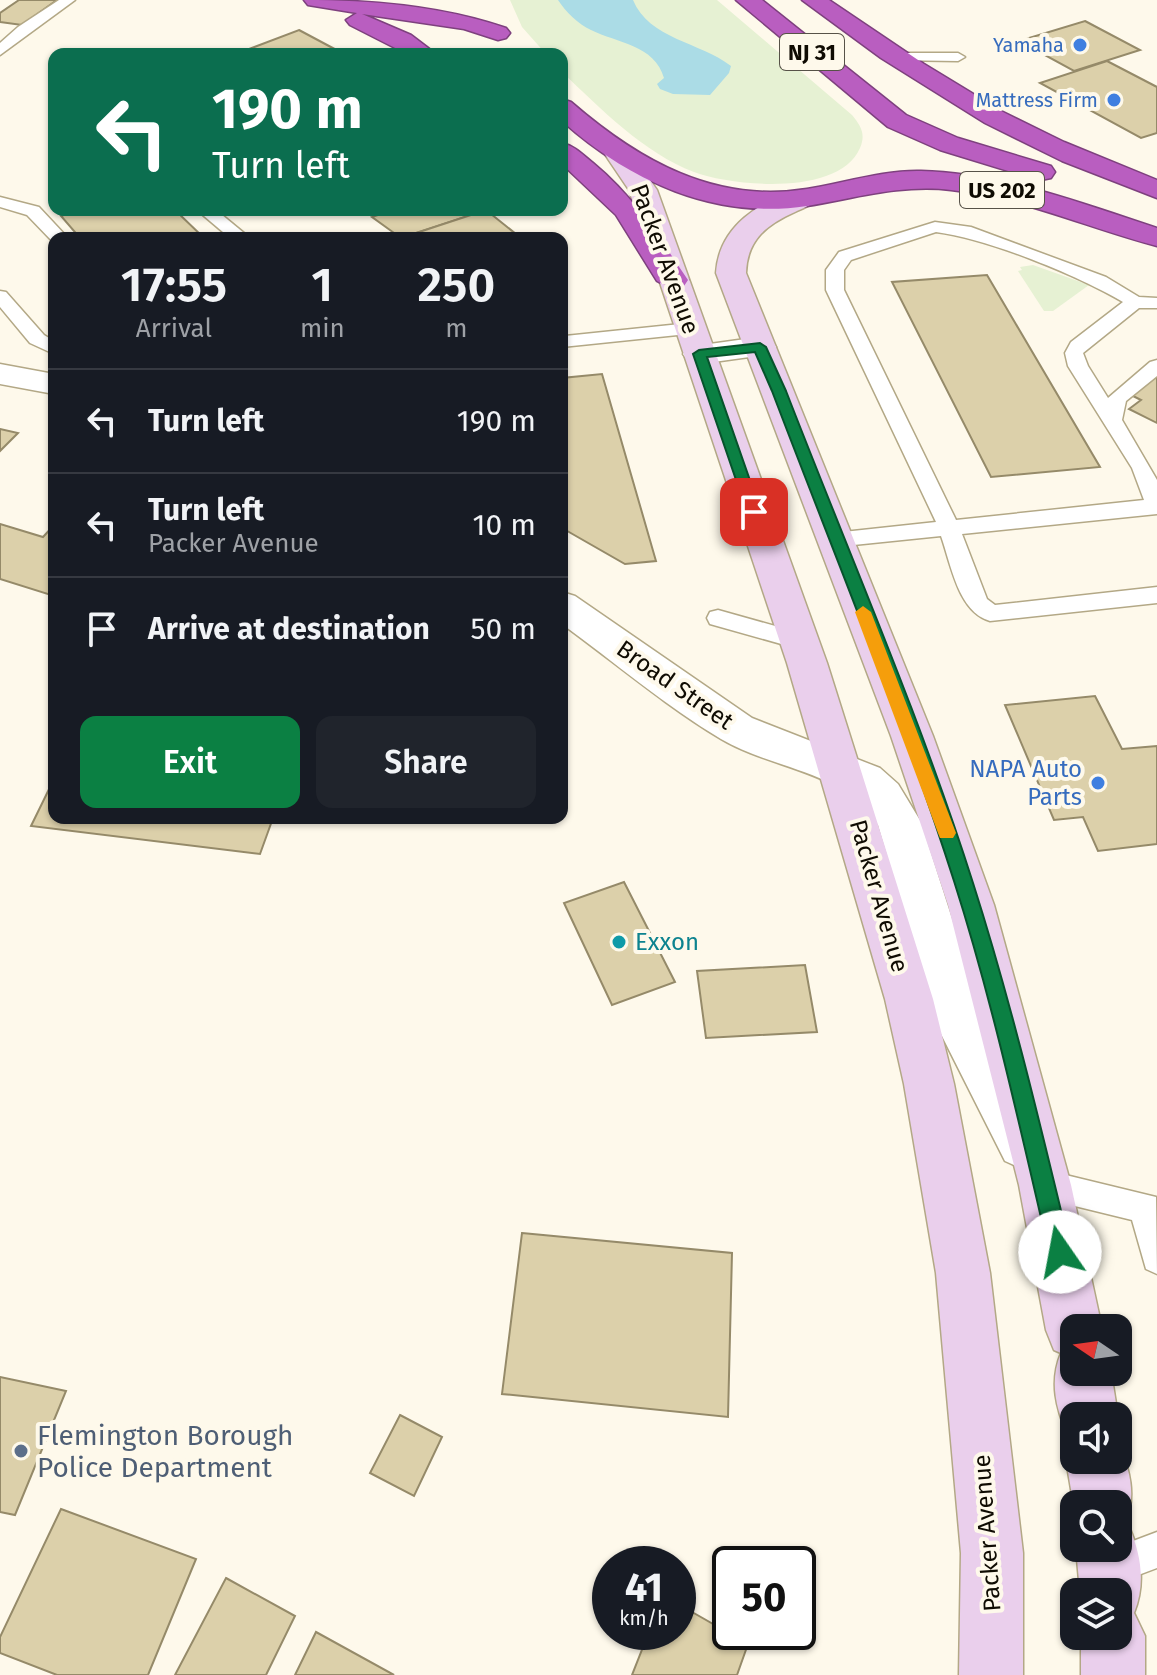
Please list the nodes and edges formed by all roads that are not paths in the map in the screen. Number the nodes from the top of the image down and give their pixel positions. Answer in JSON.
{"nodes":[{"id":1,"x":68,"y":0,"type":"edge"},
{"id":2,"x":314,"y":0,"type":"edge"},
{"id":3,"x":481,"y":0,"type":"edge"},
{"id":4,"x":748,"y":0,"type":"edge"},
{"id":5,"x":814,"y":0,"type":"edge"},
{"id":6,"x":766,"y":9,"type":"edge"},
{"id":7,"x":498,"y":33,"type":"junction"},
{"id":8,"x":414,"y":48,"type":"edge"},
{"id":9,"x":508,"y":48,"type":"edge"},
{"id":10,"x":0,"y":51,"type":"edge"},
{"id":11,"x":877,"y":105,"type":"junction"},
{"id":12,"x":568,"y":112,"type":"edge"},
{"id":13,"x":617,"y":153,"type":"junction"},
{"id":14,"x":568,"y":156,"type":"edge"},
{"id":15,"x":842,"y":189,"type":"junction"},
{"id":16,"x":1157,"y":190,"type":"edge"},
{"id":17,"x":802,"y":198,"type":"junction"},
{"id":18,"x":0,"y":202,"type":"edge"},
{"id":19,"x":48,"y":207,"type":"edge"},
{"id":20,"x":1157,"y":207,"type":"edge"},
{"id":21,"x":33,"y":211,"type":"junction"},
{"id":22,"x":213,"y":216,"type":"edge"},
{"id":23,"x":53,"y":232,"type":"edge"},
{"id":24,"x":233,"y":232,"type":"edge"},
{"id":25,"x":1157,"y":237,"type":"edge"},
{"id":26,"x":673,"y":280,"type":"junction"},
{"id":27,"x":0,"y":296,"type":"edge"},
{"id":28,"x":1135,"y":302,"type":"junction"},
{"id":29,"x":1157,"y":303,"type":"edge"},
{"id":30,"x":568,"y":342,"type":"edge"},
{"id":31,"x":695,"y":342,"type":"junction"},
{"id":32,"x":48,"y":345,"type":"edge"},
{"id":33,"x":760,"y":347,"type":"junction"},
{"id":34,"x":1157,"y":366,"type":"edge"},
{"id":35,"x":0,"y":374,"type":"edge"},
{"id":36,"x":48,"y":383,"type":"edge"},
{"id":37,"x":1112,"y":420,"type":"junction"},
{"id":38,"x":1135,"y":457,"type":"junction"},
{"id":39,"x":1157,"y":462,"type":"edge"},
{"id":40,"x":1157,"y":506,"type":"edge"},
{"id":41,"x":949,"y":528,"type":"junction"},
{"id":42,"x":834,"y":540,"type":"junction"},
{"id":43,"x":1157,"y":595,"type":"edge"},
{"id":44,"x":568,"y":609,"type":"edge"},
{"id":45,"x":718,"y":618,"type":"dead end"},
{"id":46,"x":799,"y":641,"type":"junction"},
{"id":47,"x":841,"y":769,"type":"junction"},
{"id":48,"x":1045,"y":1185,"type":"junction"},
{"id":49,"x":1157,"y":1258,"type":"edge"},
{"id":50,"x":1071,"y":1314,"type":"edge"},
{"id":51,"x":1113,"y":1650,"type":"edge"},
{"id":52,"x":991,"y":1675,"type":"edge"},
{"id":53,"x":1113,"y":1675,"type":"edge"}],
"edges":[{"from":1,"to":10,"type":"lane"},
{"from":2,"to":7,"type":"highway"},
{"from":2,"to":8,"type":"highway"},
{"from":3,"to":7,"type":"highway"},
{"from":4,"to":6,"type":"highway","number":"NJ 31"},
{"from":5,"to":16,"type":"highway","name":"US 202","number":"US 202"},
{"from":6,"to":11,"type":"highway","number":"NJ 31"},
{"from":7,"to":9,"type":"highway"},
{"from":11,"to":15,"type":"highway"},
{"from":11,"to":20,"type":"highway","number":"NJ 31"},
{"from":12,"to":13,"type":"highway","name":"US 202","number":"US 202"},
{"from":13,"to":17,"type":"highway","name":"US 202","number":"US 202"},
{"from":13,"to":26,"type":"main road","name":"Packer Avenue"},
{"from":14,"to":26,"type":"highway"},
{"from":15,"to":17,"type":"highway","name":"US 202","number":"US 202"},
{"from":15,"to":25,"type":"highway","name":"US 202","number":"US 202"},
{"from":17,"to":33,"type":"main road"},
{"from":18,"to":21,"type":"lane"},
{"from":19,"to":21,"type":"lane"},
{"from":21,"to":23,"type":"lane"},
{"from":22,"to":24,"type":"lane"},
{"from":26,"to":31,"type":"main road","name":"Packer Avenue"},
{"from":27,"to":32,"type":"lane"},
{"from":28,"to":29,"type":"lane"},
{"from":28,"to":37,"type":"lane"},
{"from":28,"to":41,"type":"lane"},
{"from":30,"to":31,"type":"lane"},
{"from":31,"to":33,"type":"street"},
{"from":31,"to":46,"type":"main road","name":"Packer Avenue"},
{"from":33,"to":42,"type":"main road"},
{"from":34,"to":37,"type":"lane"},
{"from":35,"to":36,"type":"street"},
{"from":37,"to":38,"type":"lane"},
{"from":38,"to":39,"type":"lane"},
{"from":38,"to":40,"type":"lane"},
{"from":40,"to":41,"type":"lane"},
{"from":41,"to":42,"type":"lane"},
{"from":41,"to":43,"type":"lane"},
{"from":42,"to":48,"type":"main road"},
{"from":44,"to":47,"type":"street","name":"Broad Street"},
{"from":45,"to":46,"type":"lane"},
{"from":46,"to":47,"type":"main road","name":"Packer Avenue"},
{"from":47,"to":48,"type":"street","name":"Broad Street"},
{"from":47,"to":52,"type":"main road","name":"Packer Avenue"},
{"from":48,"to":49,"type":"lane"},
{"from":48,"to":50,"type":"main road"},
{"from":51,"to":53,"type":"main road"}]}
